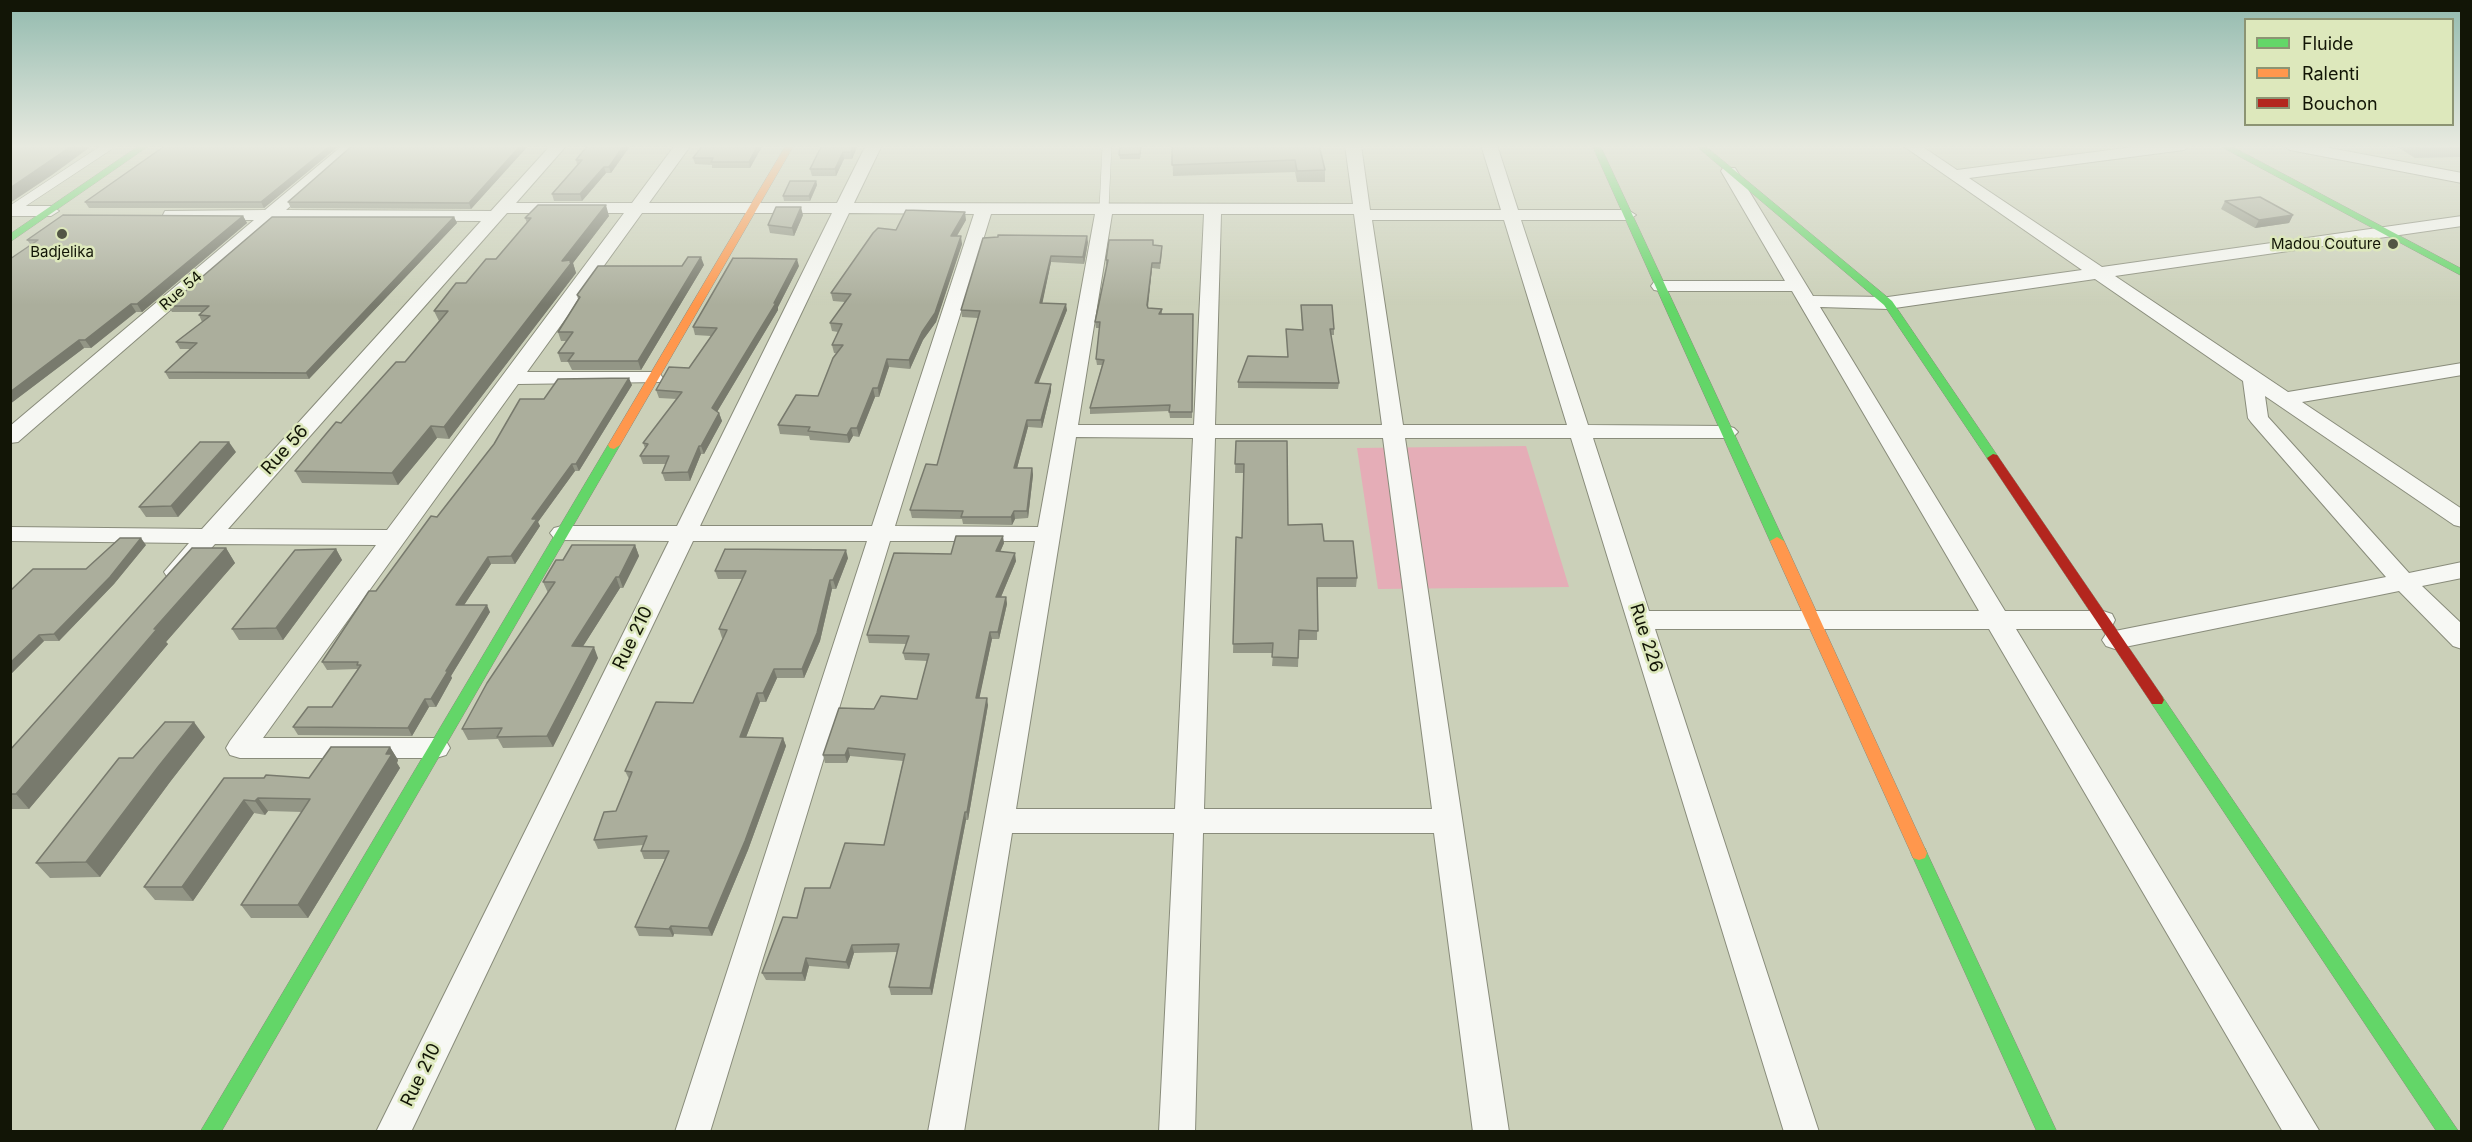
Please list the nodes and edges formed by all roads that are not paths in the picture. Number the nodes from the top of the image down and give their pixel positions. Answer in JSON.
{"nodes":[{"id":1,"x":30,"y":198,"type":"edge"},
{"id":2,"x":69,"y":198,"type":"edge"},
{"id":3,"x":290,"y":198,"type":"edge"},
{"id":4,"x":511,"y":198,"type":"edge"},
{"id":5,"x":644,"y":198,"type":"edge"},
{"id":6,"x":759,"y":198,"type":"edge"},
{"id":7,"x":848,"y":198,"type":"edge"},
{"id":8,"x":1105,"y":198,"type":"edge"},
{"id":9,"x":1361,"y":198,"type":"edge"},
{"id":10,"x":1506,"y":198,"type":"edge"},
{"id":11,"x":1620,"y":198,"type":"edge"},
{"id":12,"x":1746,"y":198,"type":"edge"},
{"id":13,"x":1763,"y":198,"type":"edge"},
{"id":14,"x":1988,"y":198,"type":"edge"},
{"id":15,"x":2322,"y":198,"type":"edge"},
{"id":16,"x":637,"y":208,"type":"junction"},
{"id":17,"x":753,"y":208,"type":"junction"},
{"id":18,"x":843,"y":208,"type":"junction"},
{"id":19,"x":984,"y":208,"type":"junction"},
{"id":20,"x":1104,"y":209,"type":"junction"},
{"id":21,"x":1213,"y":209,"type":"junction"},
{"id":22,"x":11,"y":211,"type":"edge"},
{"id":23,"x":499,"y":212,"type":"junction"},
{"id":24,"x":1363,"y":212,"type":"junction"},
{"id":25,"x":48,"y":213,"type":"junction"},
{"id":26,"x":68,"y":215,"type":"edge"},
{"id":27,"x":151,"y":215,"type":"edge"},
{"id":28,"x":1511,"y":215,"type":"junction"},
{"id":29,"x":1628,"y":215,"type":"junction"},
{"id":30,"x":269,"y":216,"type":"junction"},
{"id":31,"x":2462,"y":221,"type":"edge"},
{"id":32,"x":2385,"y":232,"type":"junction"},
{"id":33,"x":10,"y":239,"type":"edge"},
{"id":34,"x":2098,"y":273,"type":"junction"},
{"id":35,"x":2462,"y":273,"type":"edge"},
{"id":36,"x":1660,"y":286,"type":"junction"},
{"id":37,"x":1803,"y":293,"type":"junction"},
{"id":38,"x":1888,"y":303,"type":"junction"},
{"id":39,"x":2462,"y":369,"type":"edge"},
{"id":40,"x":512,"y":378,"type":"junction"},
{"id":41,"x":653,"y":378,"type":"junction"},
{"id":42,"x":2253,"y":378,"type":"junction"},
{"id":43,"x":2284,"y":399,"type":"junction"},
{"id":44,"x":1066,"y":431,"type":"junction"},
{"id":45,"x":1204,"y":431,"type":"junction"},
{"id":46,"x":1394,"y":432,"type":"junction"},
{"id":47,"x":1580,"y":432,"type":"junction"},
{"id":48,"x":1727,"y":432,"type":"junction"},
{"id":49,"x":10,"y":437,"type":"edge"},
{"id":50,"x":2462,"y":520,"type":"edge"},
{"id":51,"x":562,"y":533,"type":"junction"},
{"id":52,"x":10,"y":534,"type":"edge"},
{"id":53,"x":209,"y":534,"type":"junction"},
{"id":54,"x":684,"y":534,"type":"junction"},
{"id":55,"x":881,"y":534,"type":"junction"},
{"id":56,"x":1048,"y":534,"type":"junction"},
{"id":57,"x":394,"y":538,"type":"junction"},
{"id":58,"x":2462,"y":570,"type":"edge"},
{"id":59,"x":2404,"y":582,"type":"junction"},
{"id":60,"x":161,"y":587,"type":"edge"},
{"id":61,"x":1640,"y":620,"type":"junction"},
{"id":62,"x":1813,"y":620,"type":"junction"},
{"id":63,"x":1998,"y":620,"type":"junction"},
{"id":64,"x":2109,"y":630,"type":"junction"},
{"id":65,"x":2462,"y":640,"type":"edge"},
{"id":66,"x":436,"y":748,"type":"junction"},
{"id":67,"x":999,"y":821,"type":"junction"},
{"id":68,"x":1189,"y":821,"type":"junction"},
{"id":69,"x":1448,"y":821,"type":"junction"},
{"id":70,"x":210,"y":1131,"type":"edge"},
{"id":71,"x":393,"y":1131,"type":"edge"},
{"id":72,"x":692,"y":1131,"type":"edge"},
{"id":73,"x":946,"y":1131,"type":"edge"},
{"id":74,"x":1177,"y":1131,"type":"edge"},
{"id":75,"x":1491,"y":1131,"type":"edge"},
{"id":76,"x":1802,"y":1131,"type":"edge"},
{"id":77,"x":2047,"y":1131,"type":"edge"},
{"id":78,"x":2303,"y":1131,"type":"edge"},
{"id":79,"x":2449,"y":1131,"type":"edge"}],
"edges":[{"from":1,"to":22,"type":"lane"},
{"from":2,"to":25,"type":"street"},
{"from":3,"to":30,"type":"street","name":"Rue 54"},
{"from":4,"to":23,"type":"street","name":"Rue 56"},
{"from":5,"to":16,"type":"street"},
{"from":6,"to":17,"type":"street"},
{"from":7,"to":18,"type":"street","name":"Rue 210"},
{"from":8,"to":20,"type":"lane"},
{"from":9,"to":24,"type":"street"},
{"from":10,"to":28,"type":"street","name":"Rue 226"},
{"from":11,"to":29,"type":"street"},
{"from":12,"to":37,"type":"street"},
{"from":13,"to":38,"type":"street"},
{"from":14,"to":34,"type":"street"},
{"from":15,"to":32,"type":"street"},
{"from":16,"to":17,"type":"street"},
{"from":16,"to":23,"type":"street"},
{"from":16,"to":40,"type":"street"},
{"from":17,"to":18,"type":"street"},
{"from":17,"to":41,"type":"street"},
{"from":18,"to":19,"type":"street"},
{"from":18,"to":54,"type":"street","name":"Rue 210"},
{"from":19,"to":20,"type":"street"},
{"from":19,"to":55,"type":"street"},
{"from":20,"to":21,"type":"street"},
{"from":20,"to":44,"type":"street"},
{"from":21,"to":24,"type":"street"},
{"from":21,"to":45,"type":"street"},
{"from":22,"to":25,"type":"street"},
{"from":23,"to":30,"type":"street"},
{"from":23,"to":53,"type":"street","name":"Rue 56"},
{"from":24,"to":28,"type":"street"},
{"from":24,"to":46,"type":"street"},
{"from":25,"to":26,"type":"street"},
{"from":25,"to":33,"type":"street"},
{"from":27,"to":30,"type":"street"},
{"from":28,"to":29,"type":"street"},
{"from":28,"to":47,"type":"street","name":"Rue 226"},
{"from":29,"to":36,"type":"street"},
{"from":30,"to":49,"type":"street","name":"Rue 54"},
{"from":31,"to":32,"type":"street"},
{"from":32,"to":34,"type":"street"},
{"from":32,"to":35,"type":"street"},
{"from":34,"to":38,"type":"street"},
{"from":34,"to":42,"type":"street"},
{"from":36,"to":37,"type":"street"},
{"from":36,"to":48,"type":"street"},
{"from":37,"to":38,"type":"street"},
{"from":37,"to":63,"type":"street"},
{"from":38,"to":64,"type":"street"},
{"from":39,"to":43,"type":"street"},
{"from":40,"to":41,"type":"street"},
{"from":40,"to":57,"type":"street"},
{"from":41,"to":51,"type":"street"},
{"from":42,"to":43,"type":"street"},
{"from":42,"to":59,"type":"street"},
{"from":43,"to":50,"type":"street"},
{"from":44,"to":45,"type":"street"},
{"from":44,"to":56,"type":"street"},
{"from":45,"to":46,"type":"street"},
{"from":45,"to":68,"type":"street"},
{"from":46,"to":47,"type":"street"},
{"from":46,"to":69,"type":"street"},
{"from":47,"to":48,"type":"street"},
{"from":47,"to":61,"type":"street","name":"Rue 226"},
{"from":48,"to":62,"type":"street"},
{"from":51,"to":54,"type":"street"},
{"from":51,"to":66,"type":"street"},
{"from":52,"to":53,"type":"street"},
{"from":53,"to":57,"type":"street"},
{"from":53,"to":60,"type":"street","name":"Rue 56"},
{"from":54,"to":55,"type":"street"},
{"from":54,"to":71,"type":"street","name":"Rue 210"},
{"from":55,"to":56,"type":"street"},
{"from":55,"to":72,"type":"street"},
{"from":56,"to":67,"type":"street"},
{"from":57,"to":66,"type":"street"},
{"from":58,"to":59,"type":"street"},
{"from":59,"to":64,"type":"street"},
{"from":59,"to":65,"type":"street"},
{"from":61,"to":62,"type":"street"},
{"from":61,"to":76,"type":"street","name":"Rue 226"},
{"from":62,"to":63,"type":"street"},
{"from":62,"to":77,"type":"street"},
{"from":63,"to":64,"type":"street"},
{"from":63,"to":78,"type":"street"},
{"from":64,"to":79,"type":"street"},
{"from":66,"to":70,"type":"street"},
{"from":67,"to":68,"type":"street"},
{"from":67,"to":73,"type":"street"},
{"from":68,"to":69,"type":"street"},
{"from":68,"to":74,"type":"street"},
{"from":69,"to":75,"type":"street"}]}
